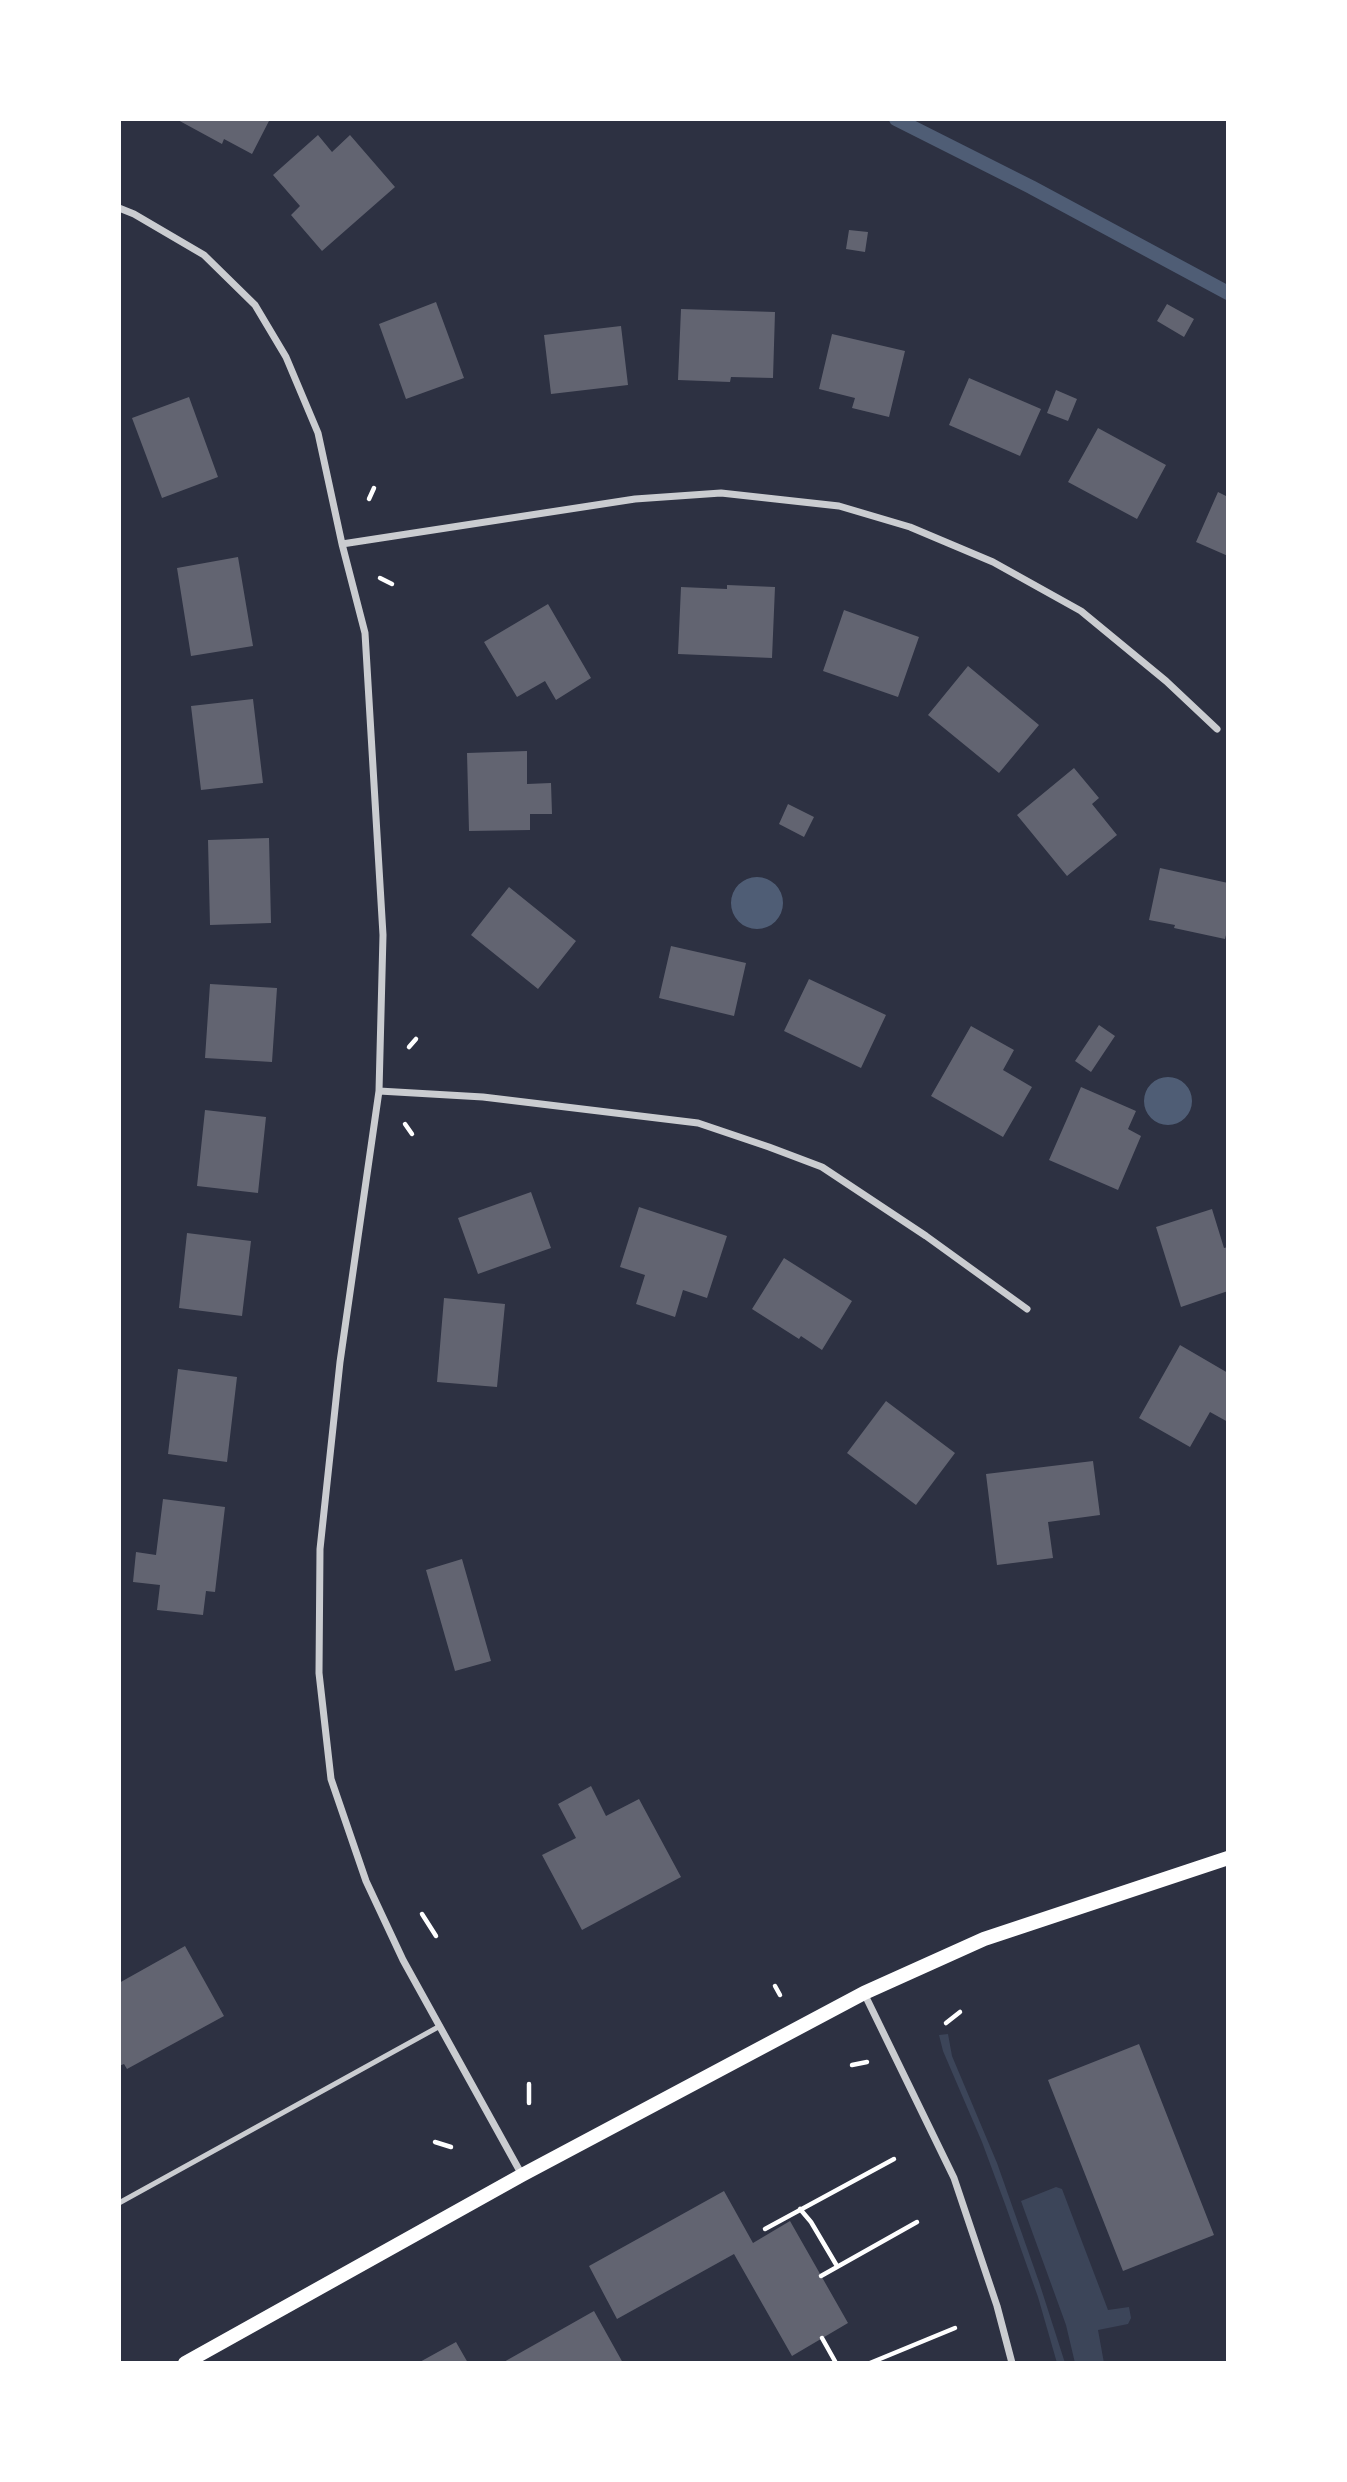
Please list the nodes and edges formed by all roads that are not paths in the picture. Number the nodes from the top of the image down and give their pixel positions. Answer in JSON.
{"nodes":[{"id":1,"x":119,"y":208,"type":"edge"},
{"id":2,"x":342,"y":544,"type":"junction"},
{"id":3,"x":1217,"y":729,"type":"dead end"},
{"id":4,"x":379,"y":1091,"type":"junction"},
{"id":5,"x":1027,"y":1308,"type":"dead end"},
{"id":6,"x":1228,"y":1858,"type":"edge"},
{"id":7,"x":864,"y":1993,"type":"junction"},
{"id":8,"x":440,"y":2026,"type":"junction"},
{"id":9,"x":522,"y":2175,"type":"junction"},
{"id":10,"x":119,"y":2203,"type":"edge"},
{"id":11,"x":185,"y":2363,"type":"edge"},
{"id":12,"x":1012,"y":2363,"type":"edge"}],
"edges":[{"from":1,"to":2,"type":"street"},
{"from":2,"to":3,"type":"street"},
{"from":2,"to":4,"type":"street"},
{"from":4,"to":5,"type":"street"},
{"from":4,"to":8,"type":"street"},
{"from":6,"to":7,"type":"main road"},
{"from":7,"to":9,"type":"main road"},
{"from":7,"to":12,"type":"street"},
{"from":8,"to":9,"type":"street"},
{"from":8,"to":10,"type":"lane"},
{"from":9,"to":11,"type":"main road"}]}
